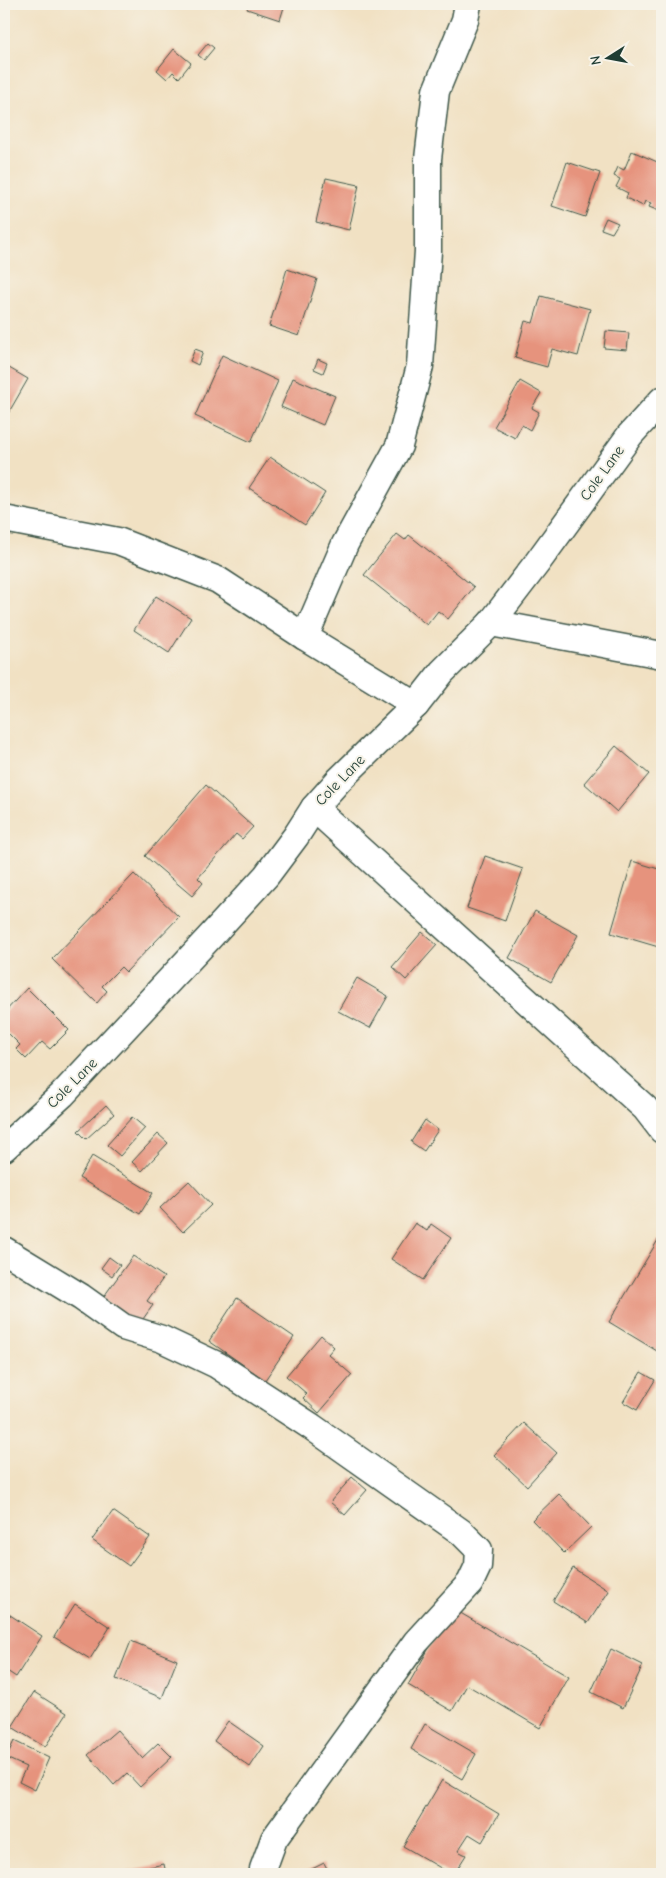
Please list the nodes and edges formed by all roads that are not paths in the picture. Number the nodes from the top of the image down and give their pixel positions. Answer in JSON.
{"nodes":[{"id":1,"x":468,"y":4,"type":"edge"},
{"id":2,"x":662,"y":400,"type":"edge"},
{"id":3,"x":4,"y":519,"type":"edge"},
{"id":4,"x":491,"y":623,"type":"junction"},
{"id":5,"x":305,"y":637,"type":"junction"},
{"id":6,"x":662,"y":655,"type":"edge"},
{"id":7,"x":416,"y":705,"type":"junction"},
{"id":8,"x":314,"y":808,"type":"junction"},
{"id":9,"x":662,"y":1130,"type":"edge"},
{"id":10,"x":4,"y":1148,"type":"edge"},
{"id":11,"x":4,"y":1250,"type":"edge"},
{"id":12,"x":263,"y":1874,"type":"edge"}],
"edges":[{"from":1,"to":5,"type":"street"},
{"from":2,"to":4,"type":"street","name":"Cole Lane"},
{"from":3,"to":5,"type":"street"},
{"from":4,"to":6,"type":"street"},
{"from":4,"to":7,"type":"street","name":"Cole Lane"},
{"from":5,"to":7,"type":"street"},
{"from":7,"to":8,"type":"street","name":"Cole Lane"},
{"from":8,"to":9,"type":"street"},
{"from":8,"to":10,"type":"street","name":"Cole Lane"},
{"from":11,"to":12,"type":"street"}]}
